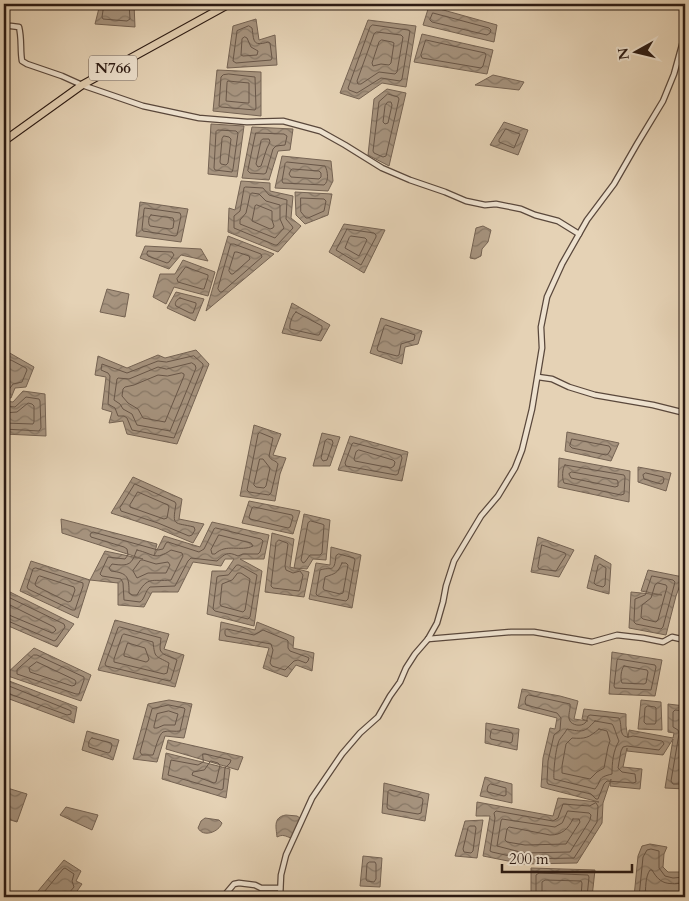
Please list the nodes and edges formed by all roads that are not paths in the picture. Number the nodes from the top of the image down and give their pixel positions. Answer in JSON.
{"nodes":[{"id":1,"x":229,"y":4,"type":"edge"},
{"id":2,"x":4,"y":26,"type":"edge"},
{"id":3,"x":685,"y":34,"type":"edge"},
{"id":4,"x":82,"y":85,"type":"junction"},
{"id":5,"x":4,"y":141,"type":"edge"},
{"id":6,"x":579,"y":234,"type":"junction"},
{"id":7,"x":538,"y":377,"type":"junction"},
{"id":8,"x":685,"y":413,"type":"edge"},
{"id":9,"x":428,"y":639,"type":"junction"},
{"id":10,"x":685,"y":640,"type":"edge"},
{"id":11,"x":280,"y":888,"type":"junction"},
{"id":12,"x":222,"y":897,"type":"edge"},
{"id":13,"x":280,"y":897,"type":"edge"}],
"edges":[{"from":1,"to":4,"type":"highway","number":"N766"},
{"from":2,"to":4,"type":"street"},
{"from":3,"to":6,"type":"street"},
{"from":4,"to":5,"type":"highway","number":"N766"},
{"from":4,"to":6,"type":"street"},
{"from":6,"to":7,"type":"street"},
{"from":7,"to":8,"type":"street"},
{"from":7,"to":9,"type":"street"},
{"from":9,"to":10,"type":"street"},
{"from":9,"to":11,"type":"street"},
{"from":11,"to":12,"type":"street"},
{"from":11,"to":13,"type":"street"}]}
